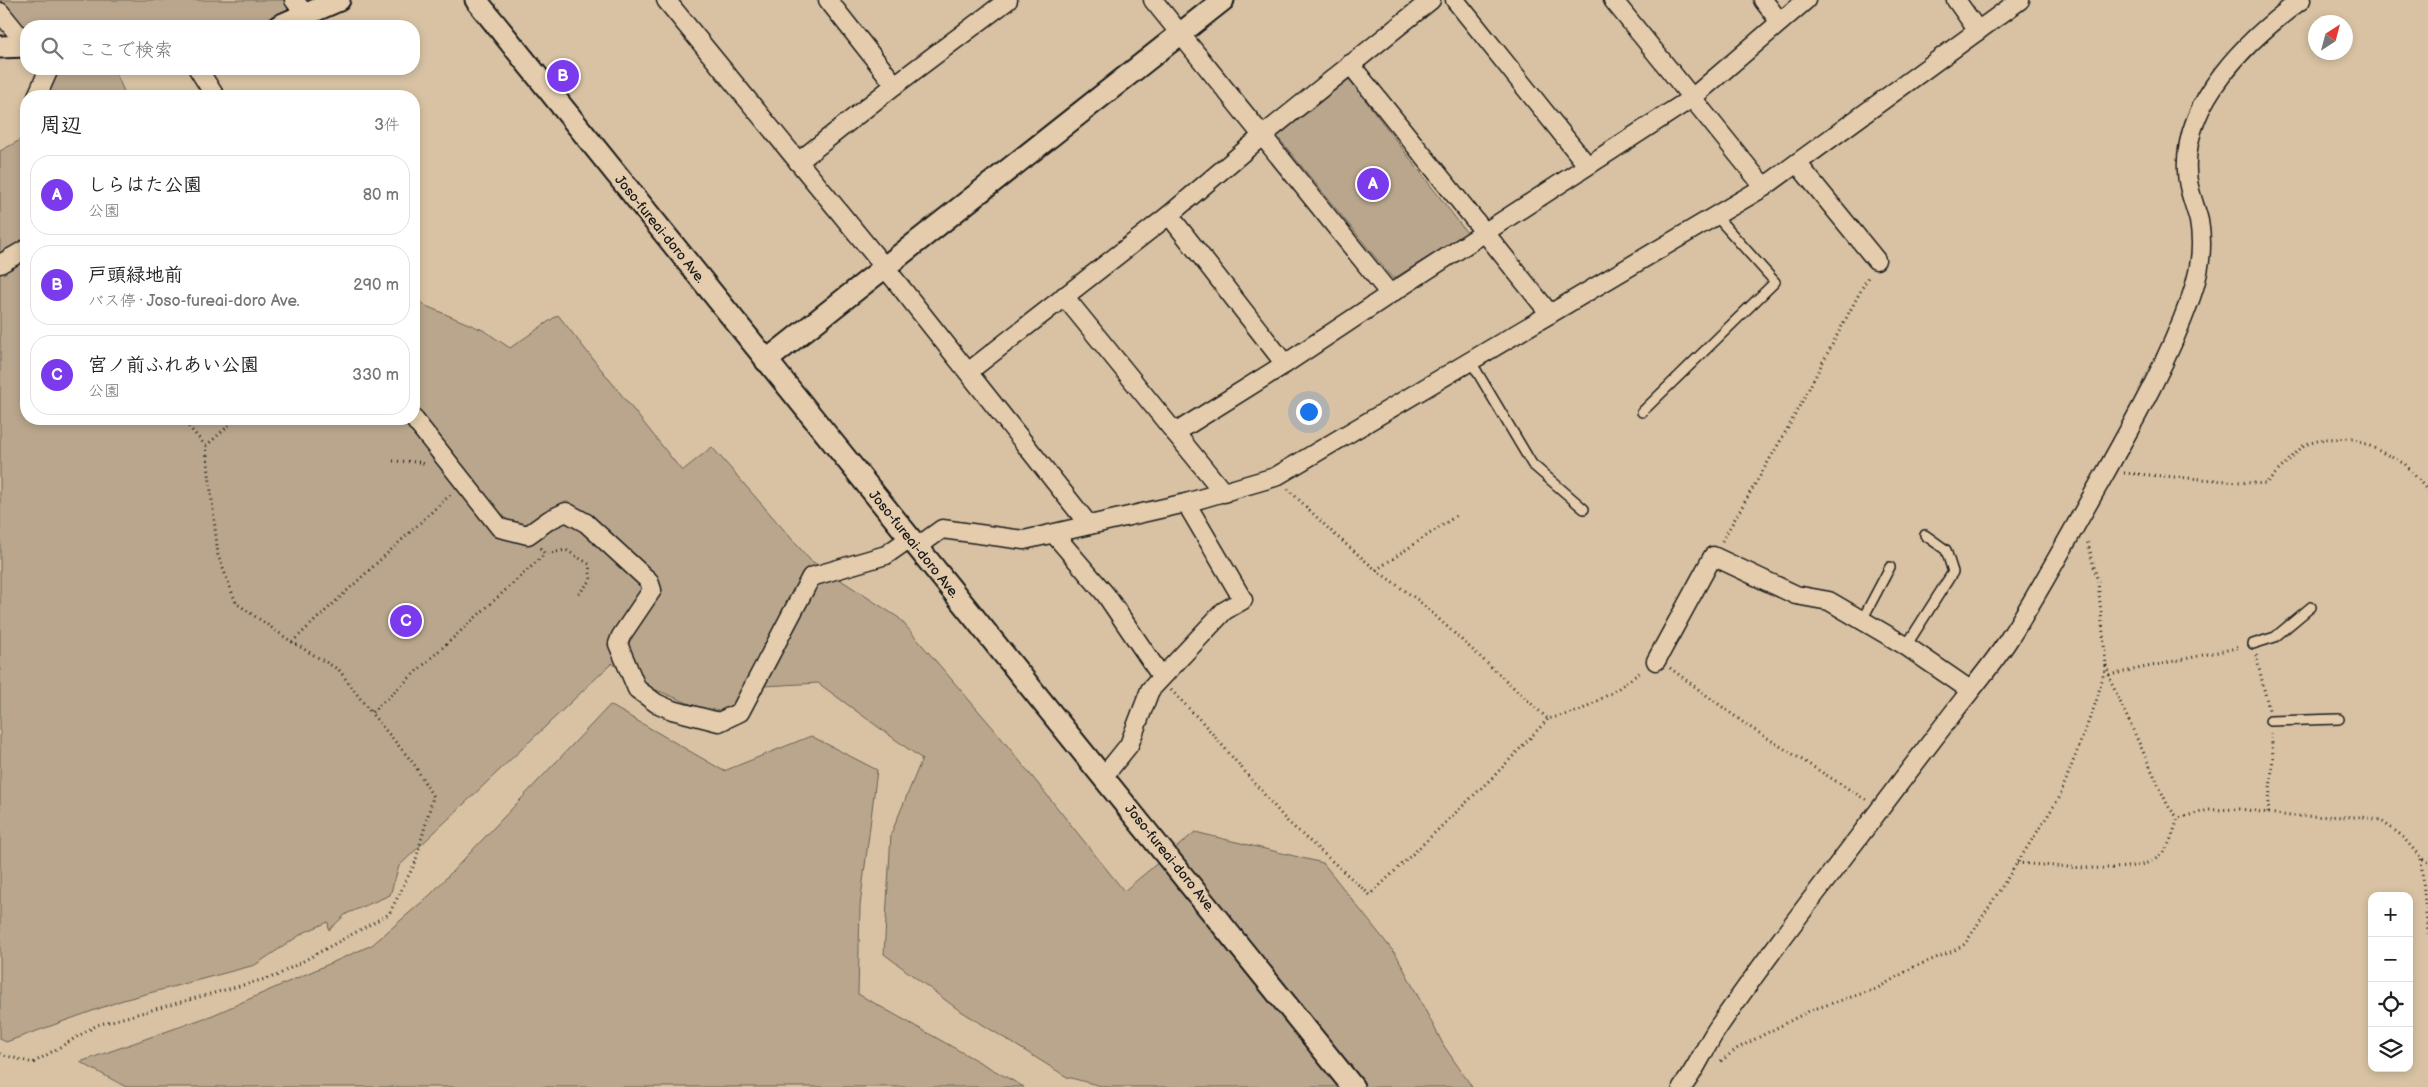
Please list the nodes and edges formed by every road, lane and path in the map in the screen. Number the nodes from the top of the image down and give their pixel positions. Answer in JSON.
{"nodes":[{"id":1,"x":339,"y":0,"type":"edge"},
{"id":2,"x":476,"y":0,"type":"edge"},
{"id":3,"x":666,"y":0,"type":"edge"},
{"id":4,"x":828,"y":0,"type":"edge"},
{"id":5,"x":1154,"y":0,"type":"edge"},
{"id":6,"x":1223,"y":0,"type":"edge"},
{"id":7,"x":1431,"y":0,"type":"edge"},
{"id":8,"x":1455,"y":0,"type":"edge"},
{"id":9,"x":1613,"y":0,"type":"edge"},
{"id":10,"x":1763,"y":0,"type":"edge"},
{"id":11,"x":1806,"y":0,"type":"edge"},
{"id":12,"x":1956,"y":0,"type":"edge"},
{"id":13,"x":2020,"y":0,"type":"edge"},
{"id":14,"x":2301,"y":0,"type":"edge"},
{"id":15,"x":998,"y":3,"type":"edge"},
{"id":16,"x":300,"y":7,"type":"edge"},
{"id":17,"x":0,"y":12,"type":"edge"},
{"id":18,"x":286,"y":20,"type":"edge"},
{"id":19,"x":1780,"y":22,"type":"junction"},
{"id":20,"x":1978,"y":31,"type":"junction"},
{"id":21,"x":1182,"y":35,"type":"junction"},
{"id":22,"x":20,"y":37,"type":"edge"},
{"id":23,"x":20,"y":45,"type":"edge"},
{"id":24,"x":0,"y":47,"type":"edge"},
{"id":25,"x":1350,"y":64,"type":"junction"},
{"id":26,"x":46,"y":75,"type":"edge"},
{"id":27,"x":202,"y":75,"type":"edge"},
{"id":28,"x":895,"y":85,"type":"junction"},
{"id":29,"x":40,"y":90,"type":"edge"},
{"id":30,"x":210,"y":90,"type":"edge"},
{"id":31,"x":1692,"y":98,"type":"junction"},
{"id":32,"x":1262,"y":136,"type":"junction"},
{"id":33,"x":798,"y":162,"type":"junction"},
{"id":34,"x":1797,"y":163,"type":"junction"},
{"id":35,"x":1587,"y":166,"type":"junction"},
{"id":36,"x":1764,"y":187,"type":"junction"},
{"id":37,"x":1168,"y":215,"type":"junction"},
{"id":38,"x":1716,"y":216,"type":"junction"},
{"id":39,"x":1485,"y":231,"type":"junction"},
{"id":40,"x":20,"y":252,"type":"edge"},
{"id":41,"x":1876,"y":260,"type":"joint"},
{"id":42,"x":0,"y":264,"type":"edge"},
{"id":43,"x":884,"y":267,"type":"junction"},
{"id":44,"x":1390,"y":294,"type":"junction"},
{"id":45,"x":1064,"y":296,"type":"junction"},
{"id":46,"x":1550,"y":314,"type":"junction"},
{"id":47,"x":1470,"y":360,"type":"junction"},
{"id":48,"x":766,"y":361,"type":"junction"},
{"id":49,"x":1285,"y":364,"type":"junction"},
{"id":50,"x":968,"y":372,"type":"junction"},
{"id":51,"x":1642,"y":412,"type":"dead end"},
{"id":52,"x":187,"y":425,"type":"edge"},
{"id":53,"x":229,"y":425,"type":"edge"},
{"id":54,"x":419,"y":425,"type":"edge"},
{"id":55,"x":1175,"y":433,"type":"junction"},
{"id":56,"x":206,"y":446,"type":"junction"},
{"id":57,"x":393,"y":461,"type":"dead end"},
{"id":58,"x":2109,"y":465,"type":"junction"},
{"id":59,"x":429,"y":466,"type":"dead end"},
{"id":60,"x":1275,"y":476,"type":"junction"},
{"id":61,"x":463,"y":483,"type":"junction"},
{"id":62,"x":2428,"y":491,"type":"edge"},
{"id":63,"x":1224,"y":493,"type":"junction"},
{"id":64,"x":1186,"y":503,"type":"junction"},
{"id":65,"x":1584,"y":509,"type":"dead end"},
{"id":66,"x":1456,"y":516,"type":"dead end"},
{"id":67,"x":2078,"y":520,"type":"junction"},
{"id":68,"x":1089,"y":526,"type":"junction"},
{"id":69,"x":528,"y":534,"type":"junction"},
{"id":70,"x":1054,"y":534,"type":"junction"},
{"id":71,"x":1926,"y":535,"type":"dead end"},
{"id":72,"x":913,"y":543,"type":"junction"},
{"id":73,"x":545,"y":554,"type":"junction"},
{"id":74,"x":1713,"y":556,"type":"junction"},
{"id":75,"x":1890,"y":567,"type":"dead end"},
{"id":76,"x":1376,"y":570,"type":"junction"},
{"id":77,"x":576,"y":597,"type":"dead end"},
{"id":78,"x":2311,"y":606,"type":"dead end"},
{"id":79,"x":1862,"y":620,"type":"junction"},
{"id":80,"x":292,"y":642,"type":"junction"},
{"id":81,"x":2253,"y":644,"type":"junction"},
{"id":82,"x":1906,"y":646,"type":"junction"},
{"id":83,"x":1656,"y":661,"type":"junction"},
{"id":84,"x":2106,"y":665,"type":"junction"},
{"id":85,"x":2109,"y":675,"type":"junction"},
{"id":86,"x":1161,"y":676,"type":"junction"},
{"id":87,"x":1970,"y":690,"type":"junction"},
{"id":88,"x":371,"y":713,"type":"junction"},
{"id":89,"x":1548,"y":719,"type":"junction"},
{"id":90,"x":2339,"y":719,"type":"dead end"},
{"id":91,"x":2270,"y":721,"type":"junction"},
{"id":92,"x":1104,"y":776,"type":"junction"},
{"id":93,"x":1878,"y":808,"type":"junction"},
{"id":94,"x":2268,"y":813,"type":"junction"},
{"id":95,"x":2178,"y":818,"type":"junction"},
{"id":96,"x":2421,"y":858,"type":"junction"},
{"id":97,"x":2428,"y":862,"type":"edge"},
{"id":98,"x":2017,"y":863,"type":"junction"},
{"id":99,"x":2428,"y":934,"type":"edge"},
{"id":100,"x":0,"y":1054,"type":"edge"},
{"id":101,"x":1718,"y":1063,"type":"dead end"},
{"id":102,"x":1353,"y":1087,"type":"edge"},
{"id":103,"x":1682,"y":1087,"type":"edge"}],
"edges":[{"from":1,"to":16,"type":"street"},
{"from":2,"to":48,"type":"street","name":"Joso-fureai-doro Ave."},
{"from":3,"to":33,"type":"street"},
{"from":4,"to":28,"type":"street"},
{"from":5,"to":21,"type":"street"},
{"from":6,"to":21,"type":"street"},
{"from":7,"to":25,"type":"street"},
{"from":8,"to":35,"type":"street"},
{"from":9,"to":31,"type":"street"},
{"from":10,"to":19,"type":"street"},
{"from":11,"to":19,"type":"street"},
{"from":12,"to":20,"type":"street"},
{"from":13,"to":20,"type":"street"},
{"from":14,"to":58,"type":"street"},
{"from":15,"to":28,"type":"street"},
{"from":16,"to":18,"type":"street"},
{"from":17,"to":22,"type":"street"},
{"from":19,"to":31,"type":"street"},
{"from":20,"to":34,"type":"street"},
{"from":21,"to":32,"type":"street"},
{"from":21,"to":43,"type":"street"},
{"from":23,"to":24,"type":"street"},
{"from":25,"to":32,"type":"street"},
{"from":25,"to":39,"type":"street"},
{"from":26,"to":29,"type":"street"},
{"from":27,"to":30,"type":"street"},
{"from":28,"to":33,"type":"street"},
{"from":31,"to":35,"type":"street"},
{"from":31,"to":36,"type":"street"},
{"from":32,"to":37,"type":"street"},
{"from":32,"to":44,"type":"street"},
{"from":33,"to":43,"type":"street"},
{"from":34,"to":36,"type":"street"},
{"from":34,"to":41,"type":"street"},
{"from":35,"to":39,"type":"street"},
{"from":36,"to":38,"type":"street"},
{"from":37,"to":45,"type":"street"},
{"from":37,"to":49,"type":"street"},
{"from":38,"to":46,"type":"street"},
{"from":38,"to":51,"type":"lane"},
{"from":39,"to":44,"type":"street"},
{"from":39,"to":46,"type":"street"},
{"from":40,"to":42,"type":"street"},
{"from":41,"to":74,"type":"path"},
{"from":43,"to":48,"type":"street"},
{"from":43,"to":50,"type":"street"},
{"from":44,"to":49,"type":"street"},
{"from":45,"to":50,"type":"street"},
{"from":45,"to":55,"type":"street"},
{"from":46,"to":47,"type":"street"},
{"from":47,"to":60,"type":"street"},
{"from":47,"to":65,"type":"lane"},
{"from":48,"to":72,"type":"street","name":"Joso-fureai-doro Ave."},
{"from":49,"to":55,"type":"street"},
{"from":50,"to":68,"type":"street"},
{"from":52,"to":56,"type":"path"},
{"from":53,"to":56,"type":"path"},
{"from":54,"to":61,"type":"street"},
{"from":55,"to":63,"type":"street"},
{"from":56,"to":80,"type":"path"},
{"from":57,"to":59,"type":"path"},
{"from":58,"to":62,"type":"path"},
{"from":58,"to":67,"type":"street"},
{"from":60,"to":63,"type":"street"},
{"from":60,"to":76,"type":"path"},
{"from":61,"to":69,"type":"street"},
{"from":61,"to":80,"type":"path"},
{"from":63,"to":64,"type":"street"},
{"from":64,"to":68,"type":"street"},
{"from":64,"to":86,"type":"street"},
{"from":66,"to":76,"type":"path"},
{"from":67,"to":84,"type":"path"},
{"from":67,"to":87,"type":"street"},
{"from":68,"to":70,"type":"street"},
{"from":69,"to":72,"type":"street"},
{"from":69,"to":73,"type":"path"},
{"from":70,"to":72,"type":"street"},
{"from":70,"to":86,"type":"street"},
{"from":71,"to":82,"type":"lane"},
{"from":72,"to":92,"type":"street","name":"Joso-fureai-doro Ave."},
{"from":73,"to":77,"type":"path"},
{"from":73,"to":88,"type":"path"},
{"from":74,"to":79,"type":"street"},
{"from":74,"to":83,"type":"street"},
{"from":75,"to":79,"type":"lane"},
{"from":76,"to":89,"type":"path"},
{"from":78,"to":81,"type":"lane"},
{"from":79,"to":82,"type":"street"},
{"from":80,"to":88,"type":"path"},
{"from":81,"to":85,"type":"path"},
{"from":81,"to":91,"type":"path"},
{"from":82,"to":87,"type":"street"},
{"from":83,"to":89,"type":"path"},
{"from":83,"to":93,"type":"path"},
{"from":84,"to":85,"type":"path"},
{"from":84,"to":98,"type":"path"},
{"from":85,"to":95,"type":"path"},
{"from":86,"to":89,"type":"path"},
{"from":86,"to":92,"type":"street"},
{"from":87,"to":93,"type":"street"},
{"from":88,"to":100,"type":"path"},
{"from":90,"to":91,"type":"lane"},
{"from":91,"to":94,"type":"path"},
{"from":92,"to":102,"type":"street","name":"Joso-fureai-doro Ave."},
{"from":93,"to":103,"type":"street"},
{"from":94,"to":95,"type":"path"},
{"from":94,"to":96,"type":"path"},
{"from":95,"to":98,"type":"path"},
{"from":96,"to":97,"type":"path"},
{"from":96,"to":99,"type":"path"},
{"from":98,"to":101,"type":"path"}]}
